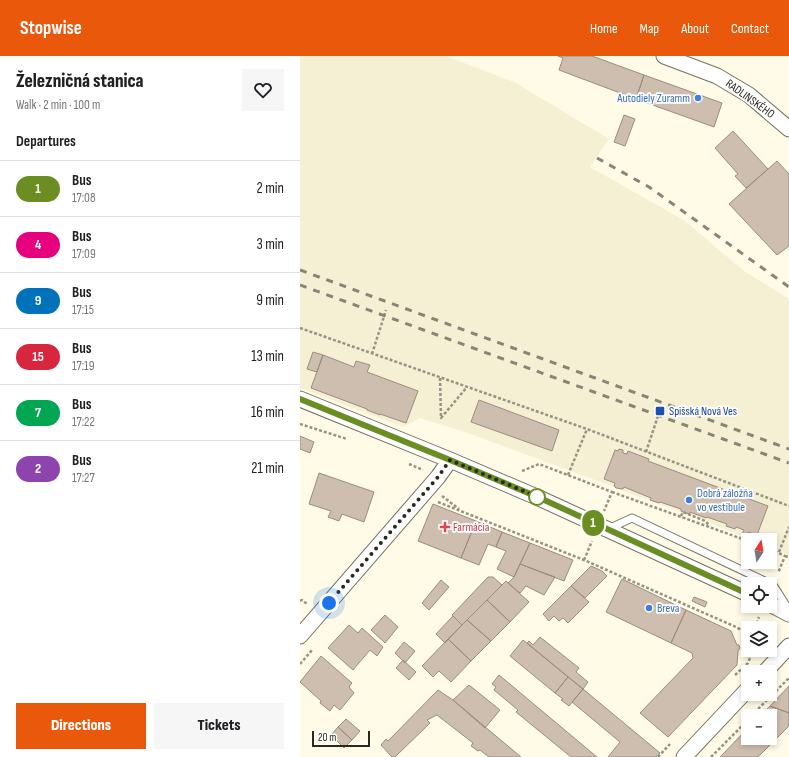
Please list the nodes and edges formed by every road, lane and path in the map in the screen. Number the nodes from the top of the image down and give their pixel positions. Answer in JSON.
{"nodes":[{"id":1,"x":664,"y":56,"type":"edge"},
{"id":2,"x":789,"y":129,"type":"edge"},
{"id":3,"x":386,"y":310,"type":"dead end"},
{"id":4,"x":300,"y":328,"type":"edge"},
{"id":5,"x":372,"y":354,"type":"junction"},
{"id":6,"x":440,"y":378,"type":"junction"},
{"id":7,"x":467,"y":387,"type":"junction"},
{"id":8,"x":300,"y":399,"type":"edge"},
{"id":9,"x":660,"y":410,"type":"dead end"},
{"id":10,"x":300,"y":424,"type":"edge"},
{"id":11,"x":586,"y":429,"type":"junction"},
{"id":12,"x":350,"y":439,"type":"dead end"},
{"id":13,"x":646,"y":452,"type":"junction"},
{"id":14,"x":450,"y":460,"type":"junction"},
{"id":15,"x":409,"y":464,"type":"dead end"},
{"id":16,"x":438,"y":477,"type":"junction"},
{"id":17,"x":612,"y":492,"type":"junction"},
{"id":18,"x":789,"y":506,"type":"edge"},
{"id":19,"x":603,"y":527,"type":"junction"},
{"id":20,"x":789,"y":527,"type":"edge"},
{"id":21,"x":741,"y":538,"type":"edge"},
{"id":22,"x":590,"y":546,"type":"dead end"},
{"id":23,"x":779,"y":552,"type":"joint"},
{"id":24,"x":785,"y":556,"type":"junction"},
{"id":25,"x":789,"y":557,"type":"edge"},
{"id":26,"x":584,"y":560,"type":"junction"},
{"id":27,"x":776,"y":577,"type":"edge"},
{"id":28,"x":741,"y":591,"type":"edge"},
{"id":29,"x":777,"y":608,"type":"edge"},
{"id":30,"x":789,"y":610,"type":"edge"},
{"id":31,"x":789,"y":614,"type":"edge"},
{"id":32,"x":741,"y":630,"type":"edge"},
{"id":33,"x":300,"y":636,"type":"edge"},
{"id":34,"x":789,"y":646,"type":"edge"},
{"id":35,"x":771,"y":665,"type":"edge"},
{"id":36,"x":789,"y":678,"type":"edge"},
{"id":37,"x":741,"y":697,"type":"edge"},
{"id":38,"x":759,"y":709,"type":"edge"},
{"id":39,"x":741,"y":727,"type":"edge"},
{"id":40,"x":684,"y":757,"type":"edge"},
{"id":41,"x":711,"y":757,"type":"edge"}],
"edges":[{"from":1,"to":2,"type":"street","name":"RADLINSKÉHO"},
{"from":3,"to":5,"type":"path"},
{"from":4,"to":5,"type":"path"},
{"from":5,"to":6,"type":"path"},
{"from":6,"to":7,"type":"path"},
{"from":6,"to":7,"type":"path"},
{"from":7,"to":11,"type":"path"},
{"from":8,"to":14,"type":"street"},
{"from":9,"to":13,"type":"path"},
{"from":10,"to":12,"type":"path"},
{"from":11,"to":13,"type":"path"},
{"from":11,"to":17,"type":"path"},
{"from":13,"to":18,"type":"path"},
{"from":14,"to":16,"type":"street"},
{"from":14,"to":19,"type":"street"},
{"from":15,"to":16,"type":"path"},
{"from":16,"to":26,"type":"path"},
{"from":16,"to":33,"type":"street"},
{"from":17,"to":19,"type":"path"},
{"from":17,"to":21,"type":"path"},
{"from":19,"to":28,"type":"street"},
{"from":19,"to":30,"type":"lane"},
{"from":20,"to":23,"type":"path"},
{"from":22,"to":26,"type":"path"},
{"from":23,"to":24,"type":"path"},
{"from":24,"to":25,"type":"path"},
{"from":24,"to":27,"type":"path"},
{"from":26,"to":32,"type":"path"},
{"from":29,"to":31,"type":"street"},
{"from":34,"to":35,"type":"street"},
{"from":36,"to":38,"type":"path"},
{"from":37,"to":40,"type":"street"},
{"from":39,"to":41,"type":"path"}]}
